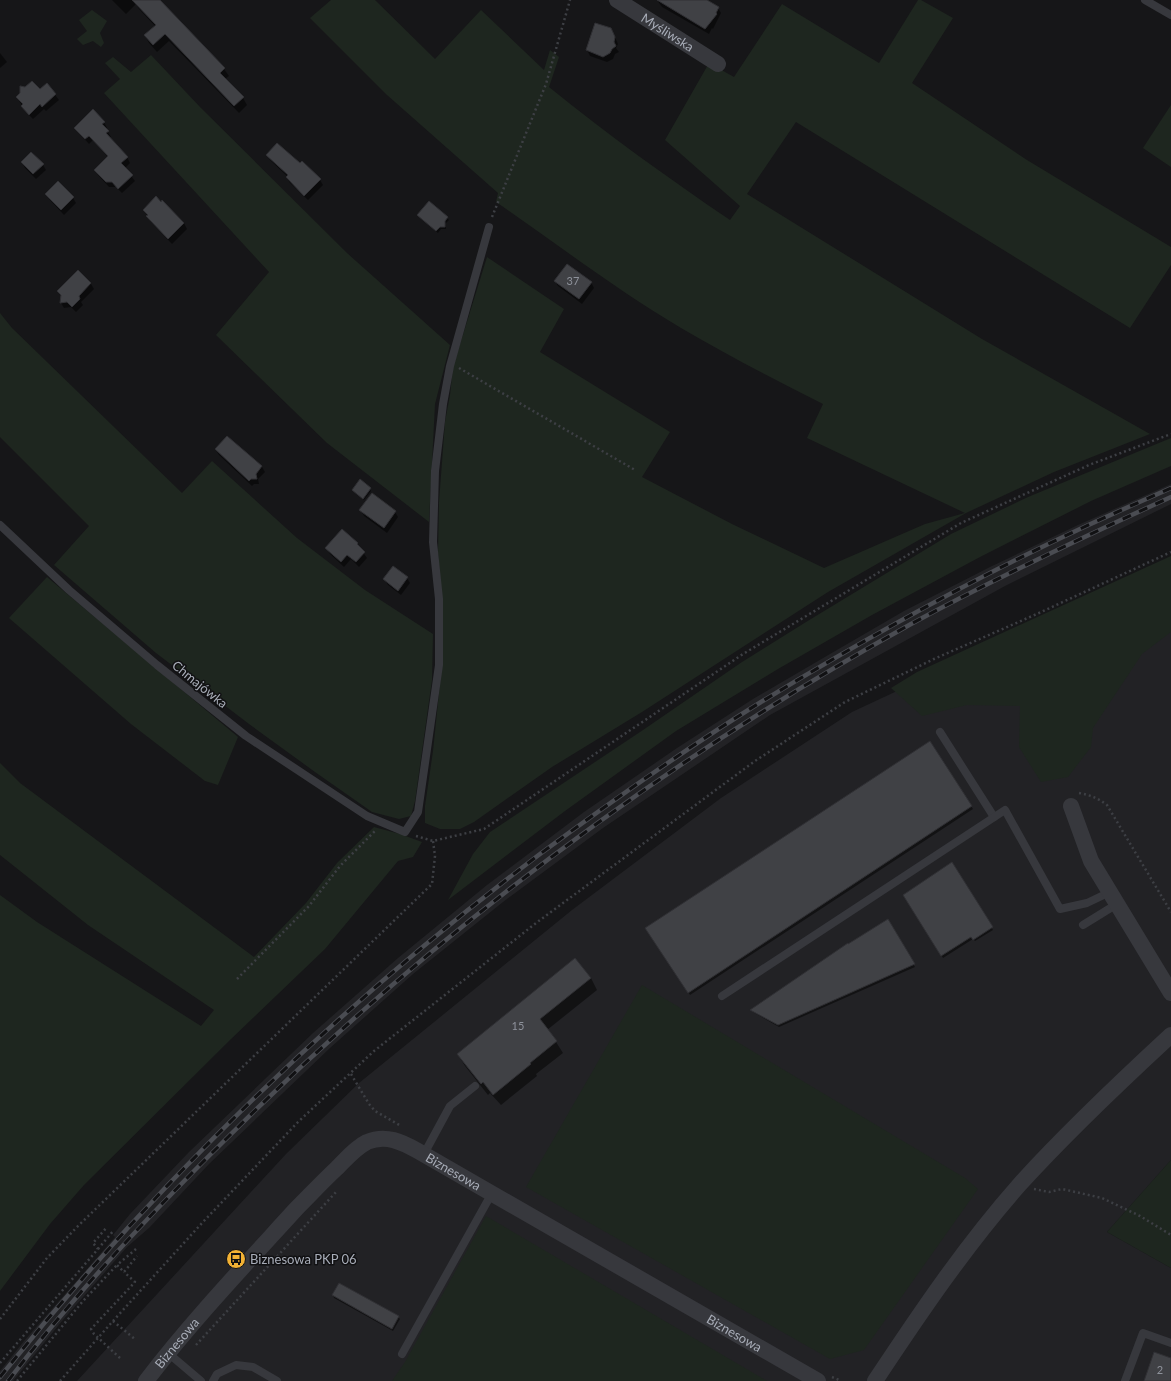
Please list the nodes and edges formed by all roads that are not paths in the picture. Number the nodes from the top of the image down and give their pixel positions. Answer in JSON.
{"nodes":[{"id":1,"x":617,"y":0,"type":"edge"},
{"id":2,"x":1145,"y":0,"type":"edge"},
{"id":3,"x":1171,"y":15,"type":"edge"},
{"id":4,"x":718,"y":64,"type":"dead end"},
{"id":5,"x":488,"y":227,"type":"road end"},
{"id":6,"x":0,"y":525,"type":"edge"},
{"id":7,"x":940,"y":732,"type":"dead end"},
{"id":8,"x":1071,"y":806,"type":"road end"},
{"id":9,"x":994,"y":817,"type":"junction"},
{"id":10,"x":1113,"y":898,"type":"junction"},
{"id":11,"x":1083,"y":924,"type":"dead end"},
{"id":12,"x":1171,"y":994,"type":"edge"},
{"id":13,"x":722,"y":996,"type":"dead end"},
{"id":14,"x":1171,"y":1035,"type":"edge"},
{"id":15,"x":475,"y":1086,"type":"dead end"},
{"id":16,"x":424,"y":1154,"type":"junction"},
{"id":17,"x":492,"y":1193,"type":"junction"},
{"id":18,"x":1171,"y":1343,"type":"edge"},
{"id":19,"x":168,"y":1354,"type":"junction"},
{"id":20,"x":402,"y":1354,"type":"dead end"},
{"id":21,"x":822,"y":1377,"type":"edge"},
{"id":22,"x":146,"y":1381,"type":"edge"},
{"id":23,"x":201,"y":1381,"type":"edge"},
{"id":24,"x":213,"y":1381,"type":"edge"},
{"id":25,"x":278,"y":1381,"type":"edge"},
{"id":26,"x":875,"y":1381,"type":"edge"},
{"id":27,"x":1125,"y":1381,"type":"edge"}],
"edges":[{"from":1,"to":4,"type":"street","name":"Myśliwska"},
{"from":2,"to":3,"type":"lane"},
{"from":5,"to":6,"type":"lane","name":"Chmajówka"},
{"from":7,"to":9,"type":"lane"},
{"from":8,"to":10,"type":"street"},
{"from":9,"to":10,"type":"lane"},
{"from":9,"to":13,"type":"lane"},
{"from":10,"to":11,"type":"lane"},
{"from":10,"to":12,"type":"street"},
{"from":14,"to":26,"type":"street"},
{"from":15,"to":16,"type":"lane"},
{"from":16,"to":17,"type":"street","name":"Biznesowa"},
{"from":16,"to":19,"type":"street","name":"Biznesowa"},
{"from":17,"to":20,"type":"lane"},
{"from":17,"to":21,"type":"street","name":"Biznesowa"},
{"from":18,"to":27,"type":"lane"},
{"from":19,"to":22,"type":"street","name":"Biznesowa"},
{"from":19,"to":23,"type":"lane"},
{"from":24,"to":25,"type":"lane"}]}
